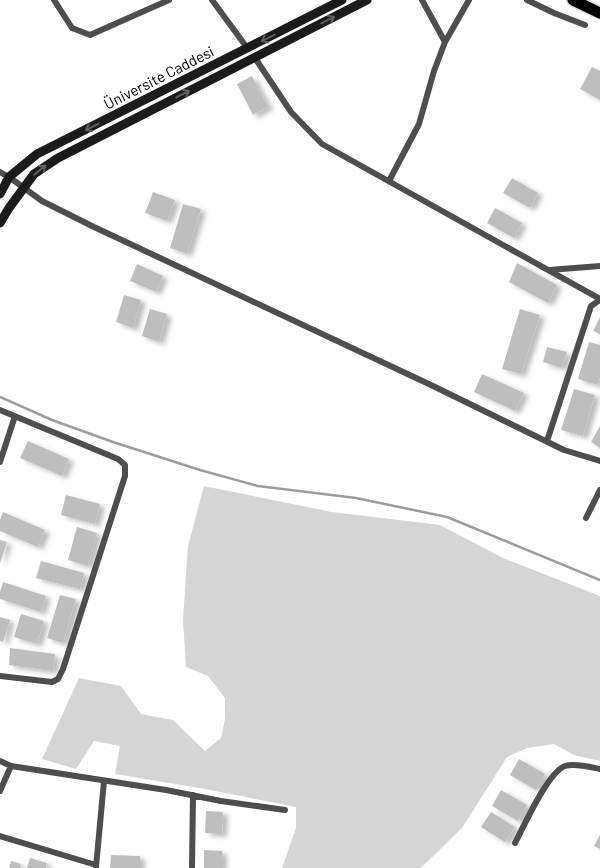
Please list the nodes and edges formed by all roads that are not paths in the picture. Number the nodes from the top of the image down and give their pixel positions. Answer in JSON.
{"nodes":[{"id":1,"x":54,"y":0,"type":"edge"},
{"id":2,"x":169,"y":0,"type":"edge"},
{"id":3,"x":212,"y":0,"type":"edge"},
{"id":4,"x":367,"y":0,"type":"edge"},
{"id":5,"x":422,"y":0,"type":"edge"},
{"id":6,"x":469,"y":0,"type":"edge"},
{"id":7,"x":527,"y":0,"type":"edge"},
{"id":8,"x":573,"y":0,"type":"edge"},
{"id":9,"x":336,"y":1,"type":"edge"},
{"id":10,"x":600,"y":13,"type":"edge"},
{"id":11,"x":585,"y":25,"type":"dead end"},
{"id":12,"x":445,"y":42,"type":"junction"},
{"id":13,"x":248,"y":49,"type":"junction"},
{"id":14,"x":255,"y":58,"type":"junction"},
{"id":15,"x":0,"y":172,"type":"edge"},
{"id":16,"x":9,"y":177,"type":"junction"},
{"id":17,"x":389,"y":181,"type":"junction"},
{"id":18,"x":25,"y":188,"type":"junction"},
{"id":19,"x":0,"y":194,"type":"edge"},
{"id":20,"x":0,"y":223,"type":"edge"},
{"id":21,"x":600,"y":266,"type":"edge"},
{"id":22,"x":549,"y":270,"type":"junction"},
{"id":23,"x":600,"y":299,"type":"edge"},
{"id":24,"x":0,"y":410,"type":"edge"},
{"id":25,"x":15,"y":416,"type":"junction"},
{"id":26,"x":547,"y":441,"type":"junction"},
{"id":27,"x":600,"y":461,"type":"edge"},
{"id":28,"x":0,"y":462,"type":"edge"},
{"id":29,"x":600,"y":490,"type":"edge"},
{"id":30,"x":586,"y":518,"type":"dead end"},
{"id":31,"x":0,"y":676,"type":"edge"},
{"id":32,"x":0,"y":761,"type":"edge"},
{"id":33,"x":12,"y":766,"type":"junction"},
{"id":34,"x":600,"y":769,"type":"edge"},
{"id":35,"x":104,"y":781,"type":"junction"},
{"id":36,"x":0,"y":791,"type":"edge"},
{"id":37,"x":193,"y":796,"type":"junction"},
{"id":38,"x":285,"y":810,"type":"dead end"},
{"id":39,"x":0,"y":836,"type":"edge"},
{"id":40,"x":514,"y":843,"type":"dead end"},
{"id":41,"x":96,"y":866,"type":"edge"},
{"id":42,"x":192,"y":868,"type":"edge"}],
"edges":[{"from":1,"to":2,"type":"street"},
{"from":3,"to":13,"type":"street"},
{"from":14,"to":4,"type":"main road","one_way":true},
{"from":5,"to":12,"type":"street"},
{"from":6,"to":12,"type":"street"},
{"from":7,"to":11,"type":"street"},
{"from":8,"to":10,"type":"highway"},
{"from":9,"to":13,"type":"main road","name":"Üniversite Caddesi","one_way":true},
{"from":12,"to":17,"type":"street"},
{"from":13,"to":16,"type":"main road","name":"Üniversite Caddesi","one_way":true},
{"from":14,"to":17,"type":"street"},
{"from":18,"to":14,"type":"main road","one_way":true},
{"from":15,"to":16,"type":"street"},
{"from":16,"to":18,"type":"street"},
{"from":16,"to":19,"type":"main road","name":"Üniversite Caddesi"},
{"from":17,"to":22,"type":"street"},
{"from":18,"to":20,"type":"main road"},
{"from":18,"to":26,"type":"street"},
{"from":21,"to":22,"type":"street"},
{"from":22,"to":23,"type":"street"},
{"from":23,"to":26,"type":"street"},
{"from":24,"to":25,"type":"street"},
{"from":25,"to":28,"type":"street"},
{"from":25,"to":31,"type":"street"},
{"from":26,"to":27,"type":"street"},
{"from":29,"to":30,"type":"street"},
{"from":32,"to":33,"type":"street"},
{"from":33,"to":35,"type":"street"},
{"from":33,"to":36,"type":"street"},
{"from":34,"to":40,"type":"street"},
{"from":35,"to":37,"type":"street"},
{"from":35,"to":41,"type":"street"},
{"from":37,"to":38,"type":"street"},
{"from":37,"to":42,"type":"street"},
{"from":39,"to":41,"type":"street"}]}
